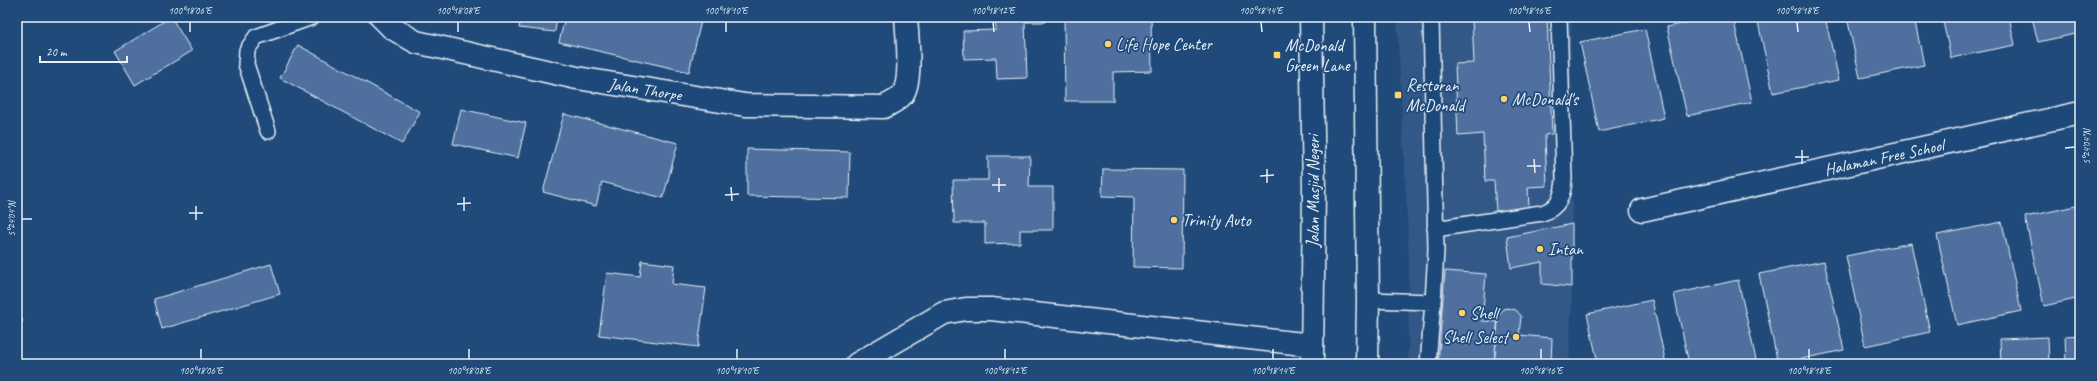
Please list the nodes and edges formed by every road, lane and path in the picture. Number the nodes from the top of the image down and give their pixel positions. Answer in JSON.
{"nodes":[{"id":1,"x":312,"y":17,"type":"edge"},
{"id":2,"x":381,"y":17,"type":"edge"},
{"id":3,"x":906,"y":17,"type":"edge"},
{"id":4,"x":1312,"y":17,"type":"edge"},
{"id":5,"x":1365,"y":17,"type":"edge"},
{"id":6,"x":1432,"y":17,"type":"edge"},
{"id":7,"x":1559,"y":17,"type":"edge"},
{"id":8,"x":2080,"y":113,"type":"edge"},
{"id":9,"x":268,"y":131,"type":"dead end"},
{"id":10,"x":1642,"y":210,"type":"dead end"},
{"id":11,"x":1435,"y":229,"type":"junction"},
{"id":12,"x":1368,"y":300,"type":"junction"},
{"id":13,"x":1433,"y":302,"type":"junction"},
{"id":14,"x":1312,"y":354,"type":"edge"},
{"id":15,"x":857,"y":364,"type":"edge"},
{"id":16,"x":1367,"y":364,"type":"edge"},
{"id":17,"x":1428,"y":364,"type":"edge"}],
"edges":[{"from":1,"to":9,"type":"lane"},
{"from":2,"to":3,"type":"main road","name":"Jalan Thorpe"},
{"from":4,"to":14,"type":"main road","name":"Jalan Masjid Negeri"},
{"from":5,"to":12,"type":"main road"},
{"from":6,"to":11,"type":"lane"},
{"from":7,"to":11,"type":"lane"},
{"from":8,"to":10,"type":"main road","name":"Halaman Free School"},
{"from":11,"to":13,"type":"lane"},
{"from":12,"to":13,"type":"lane"},
{"from":12,"to":16,"type":"main road"},
{"from":13,"to":17,"type":"lane"},
{"from":14,"to":15,"type":"main road"}]}
